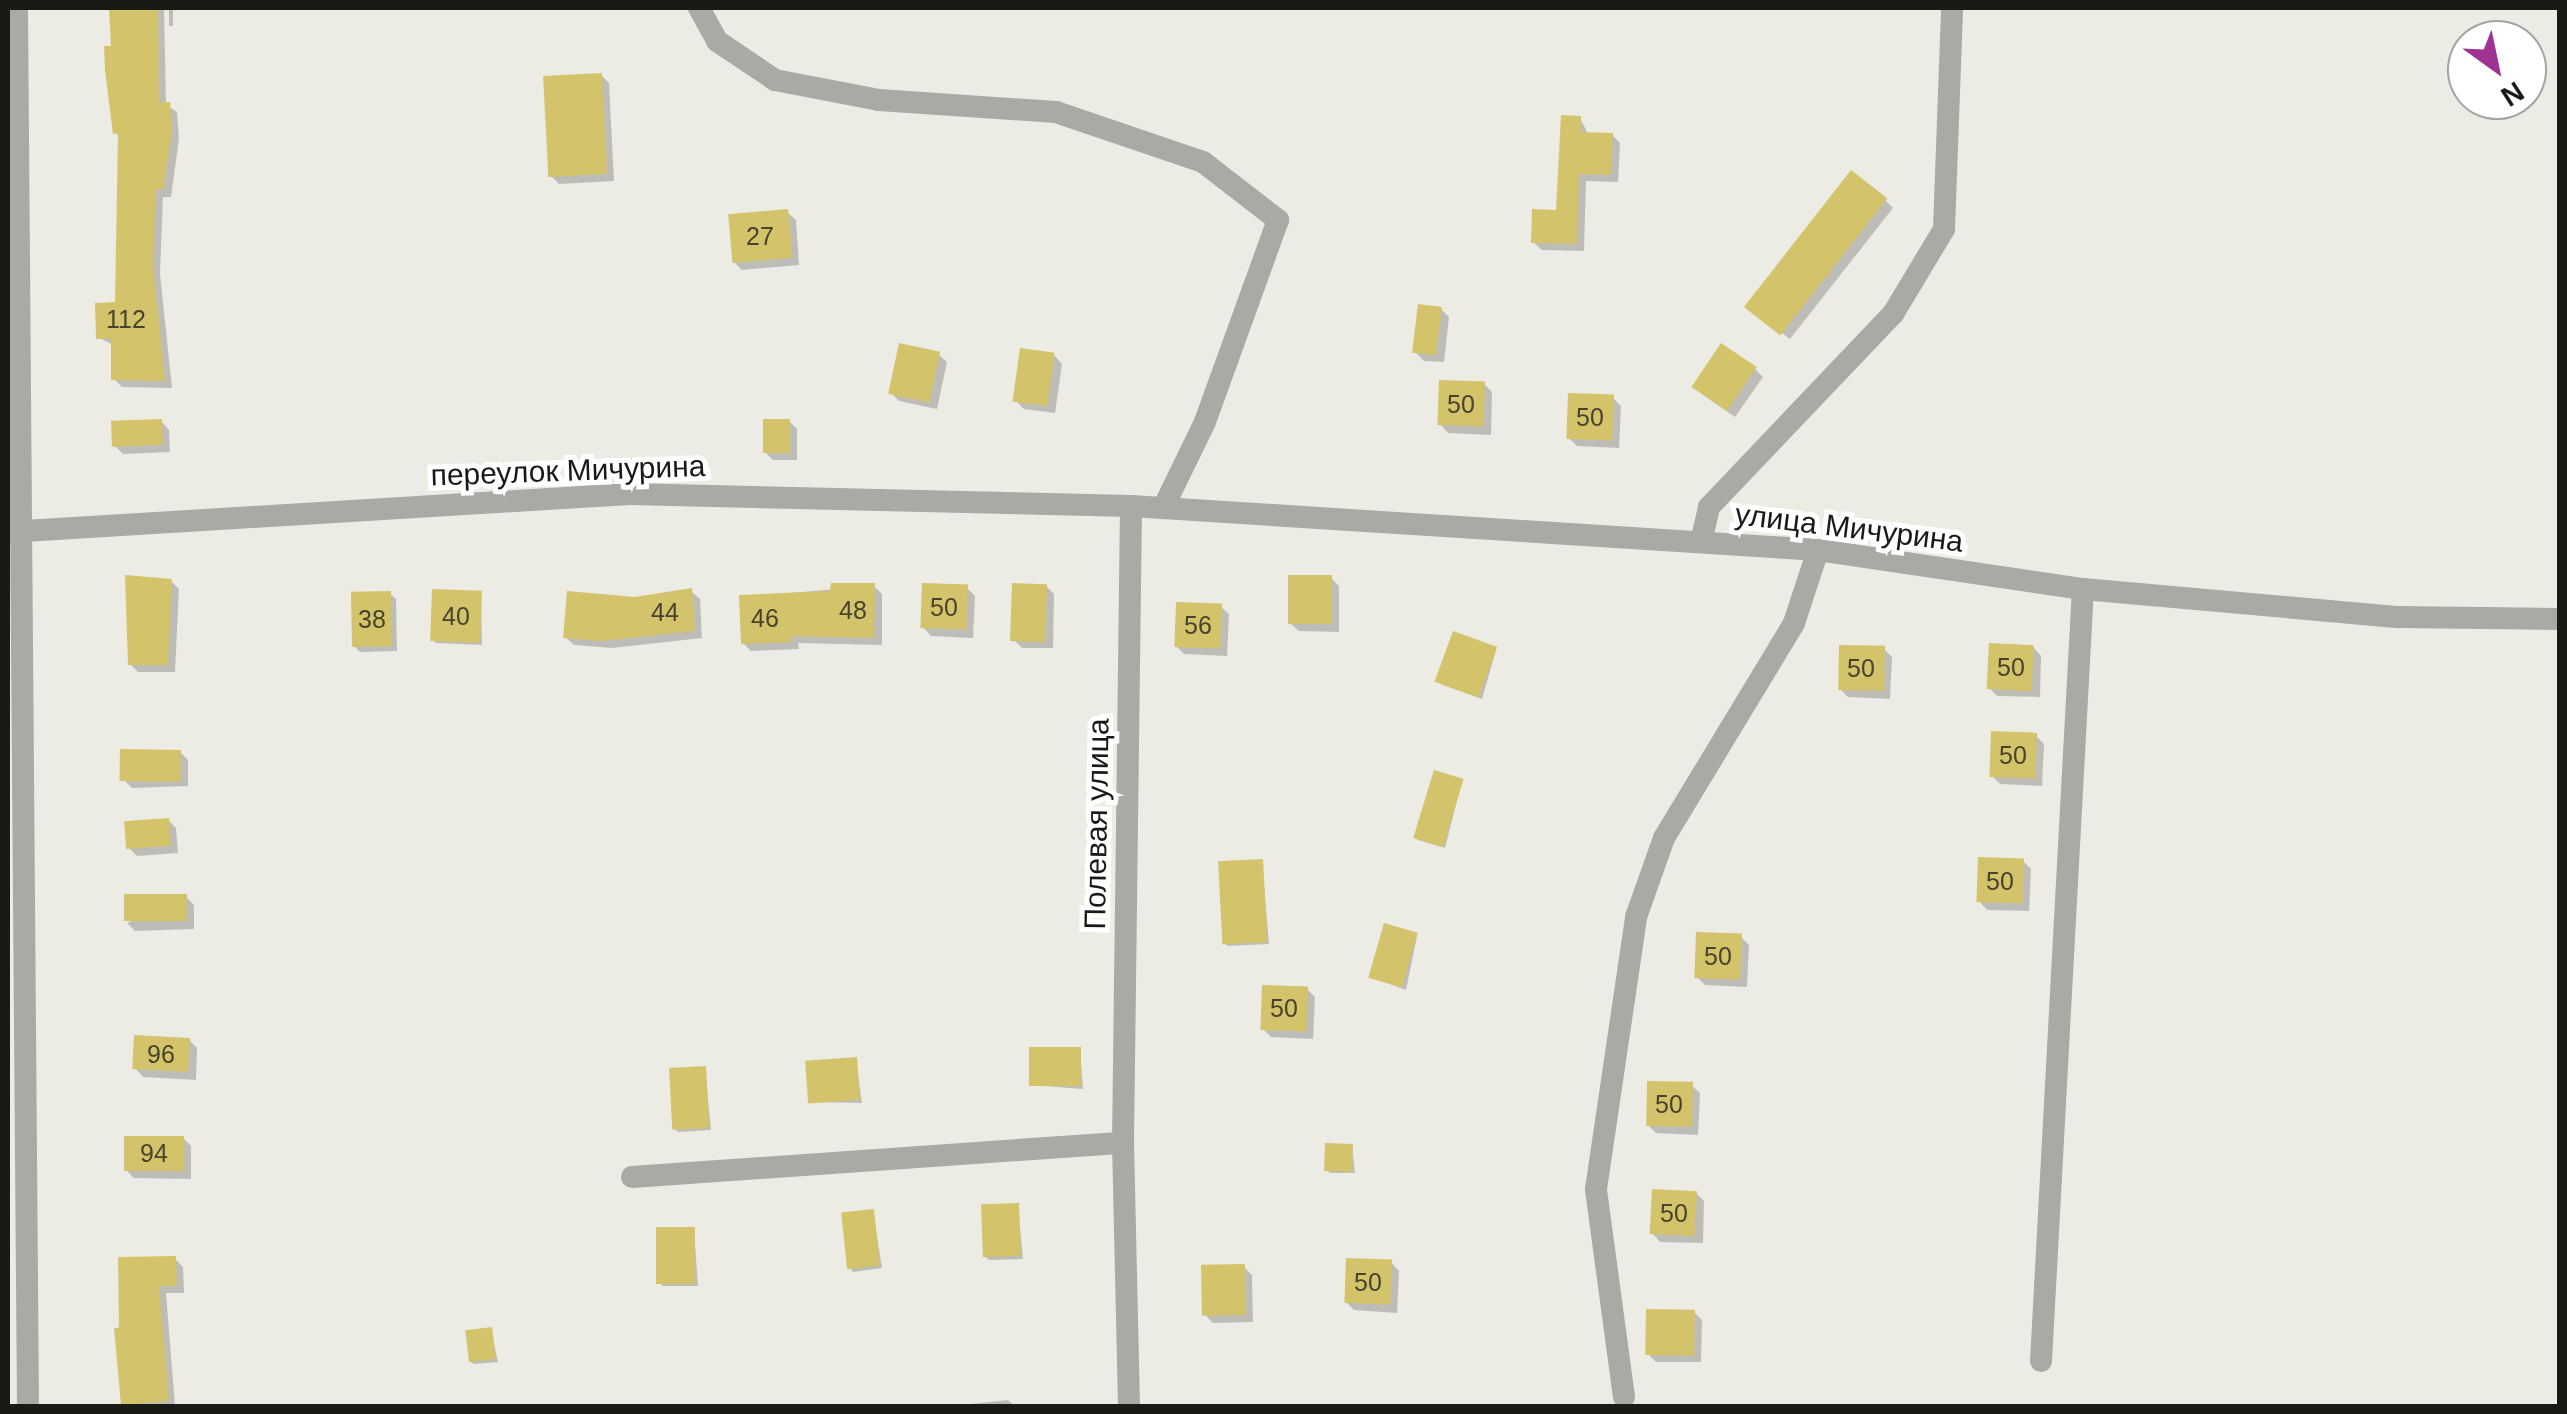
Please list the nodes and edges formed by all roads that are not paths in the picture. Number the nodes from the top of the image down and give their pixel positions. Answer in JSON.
{"nodes":[{"id":1,"x":17,"y":8,"type":"edge"},
{"id":2,"x":699,"y":8,"type":"edge"},
{"id":3,"x":1952,"y":8,"type":"edge"},
{"id":4,"x":1131,"y":506,"type":"junction"},
{"id":5,"x":1163,"y":508,"type":"junction"},
{"id":6,"x":12,"y":532,"type":"edge"},
{"id":7,"x":1701,"y":542,"type":"junction"},
{"id":8,"x":1818,"y":550,"type":"junction"},
{"id":9,"x":2083,"y":588,"type":"junction"},
{"id":10,"x":2560,"y":619,"type":"edge"},
{"id":11,"x":1123,"y":1143,"type":"junction"},
{"id":12,"x":632,"y":1178,"type":"dead end"},
{"id":13,"x":2041,"y":1361,"type":"dead end"},
{"id":14,"x":1624,"y":1396,"type":"dead end"},
{"id":15,"x":28,"y":1406,"type":"edge"},
{"id":16,"x":1129,"y":1406,"type":"edge"}],
"edges":[{"from":1,"to":6,"type":"street"},
{"from":2,"to":5,"type":"street"},
{"from":3,"to":7,"type":"street"},
{"from":4,"to":5,"type":"street","name":"улица Мичурина"},
{"from":4,"to":6,"type":"street","name":"переулок Мичурина"},
{"from":4,"to":11,"type":"street","name":"Полевая улица"},
{"from":5,"to":7,"type":"street","name":"улица Мичурина"},
{"from":6,"to":15,"type":"street"},
{"from":7,"to":8,"type":"street","name":"улица Мичурина"},
{"from":8,"to":9,"type":"street","name":"улица Мичурина"},
{"from":8,"to":14,"type":"street"},
{"from":9,"to":10,"type":"street","name":"улица Мичурина"},
{"from":9,"to":13,"type":"street"},
{"from":11,"to":12,"type":"street"},
{"from":11,"to":16,"type":"street","name":"Полевая улица"}]}
